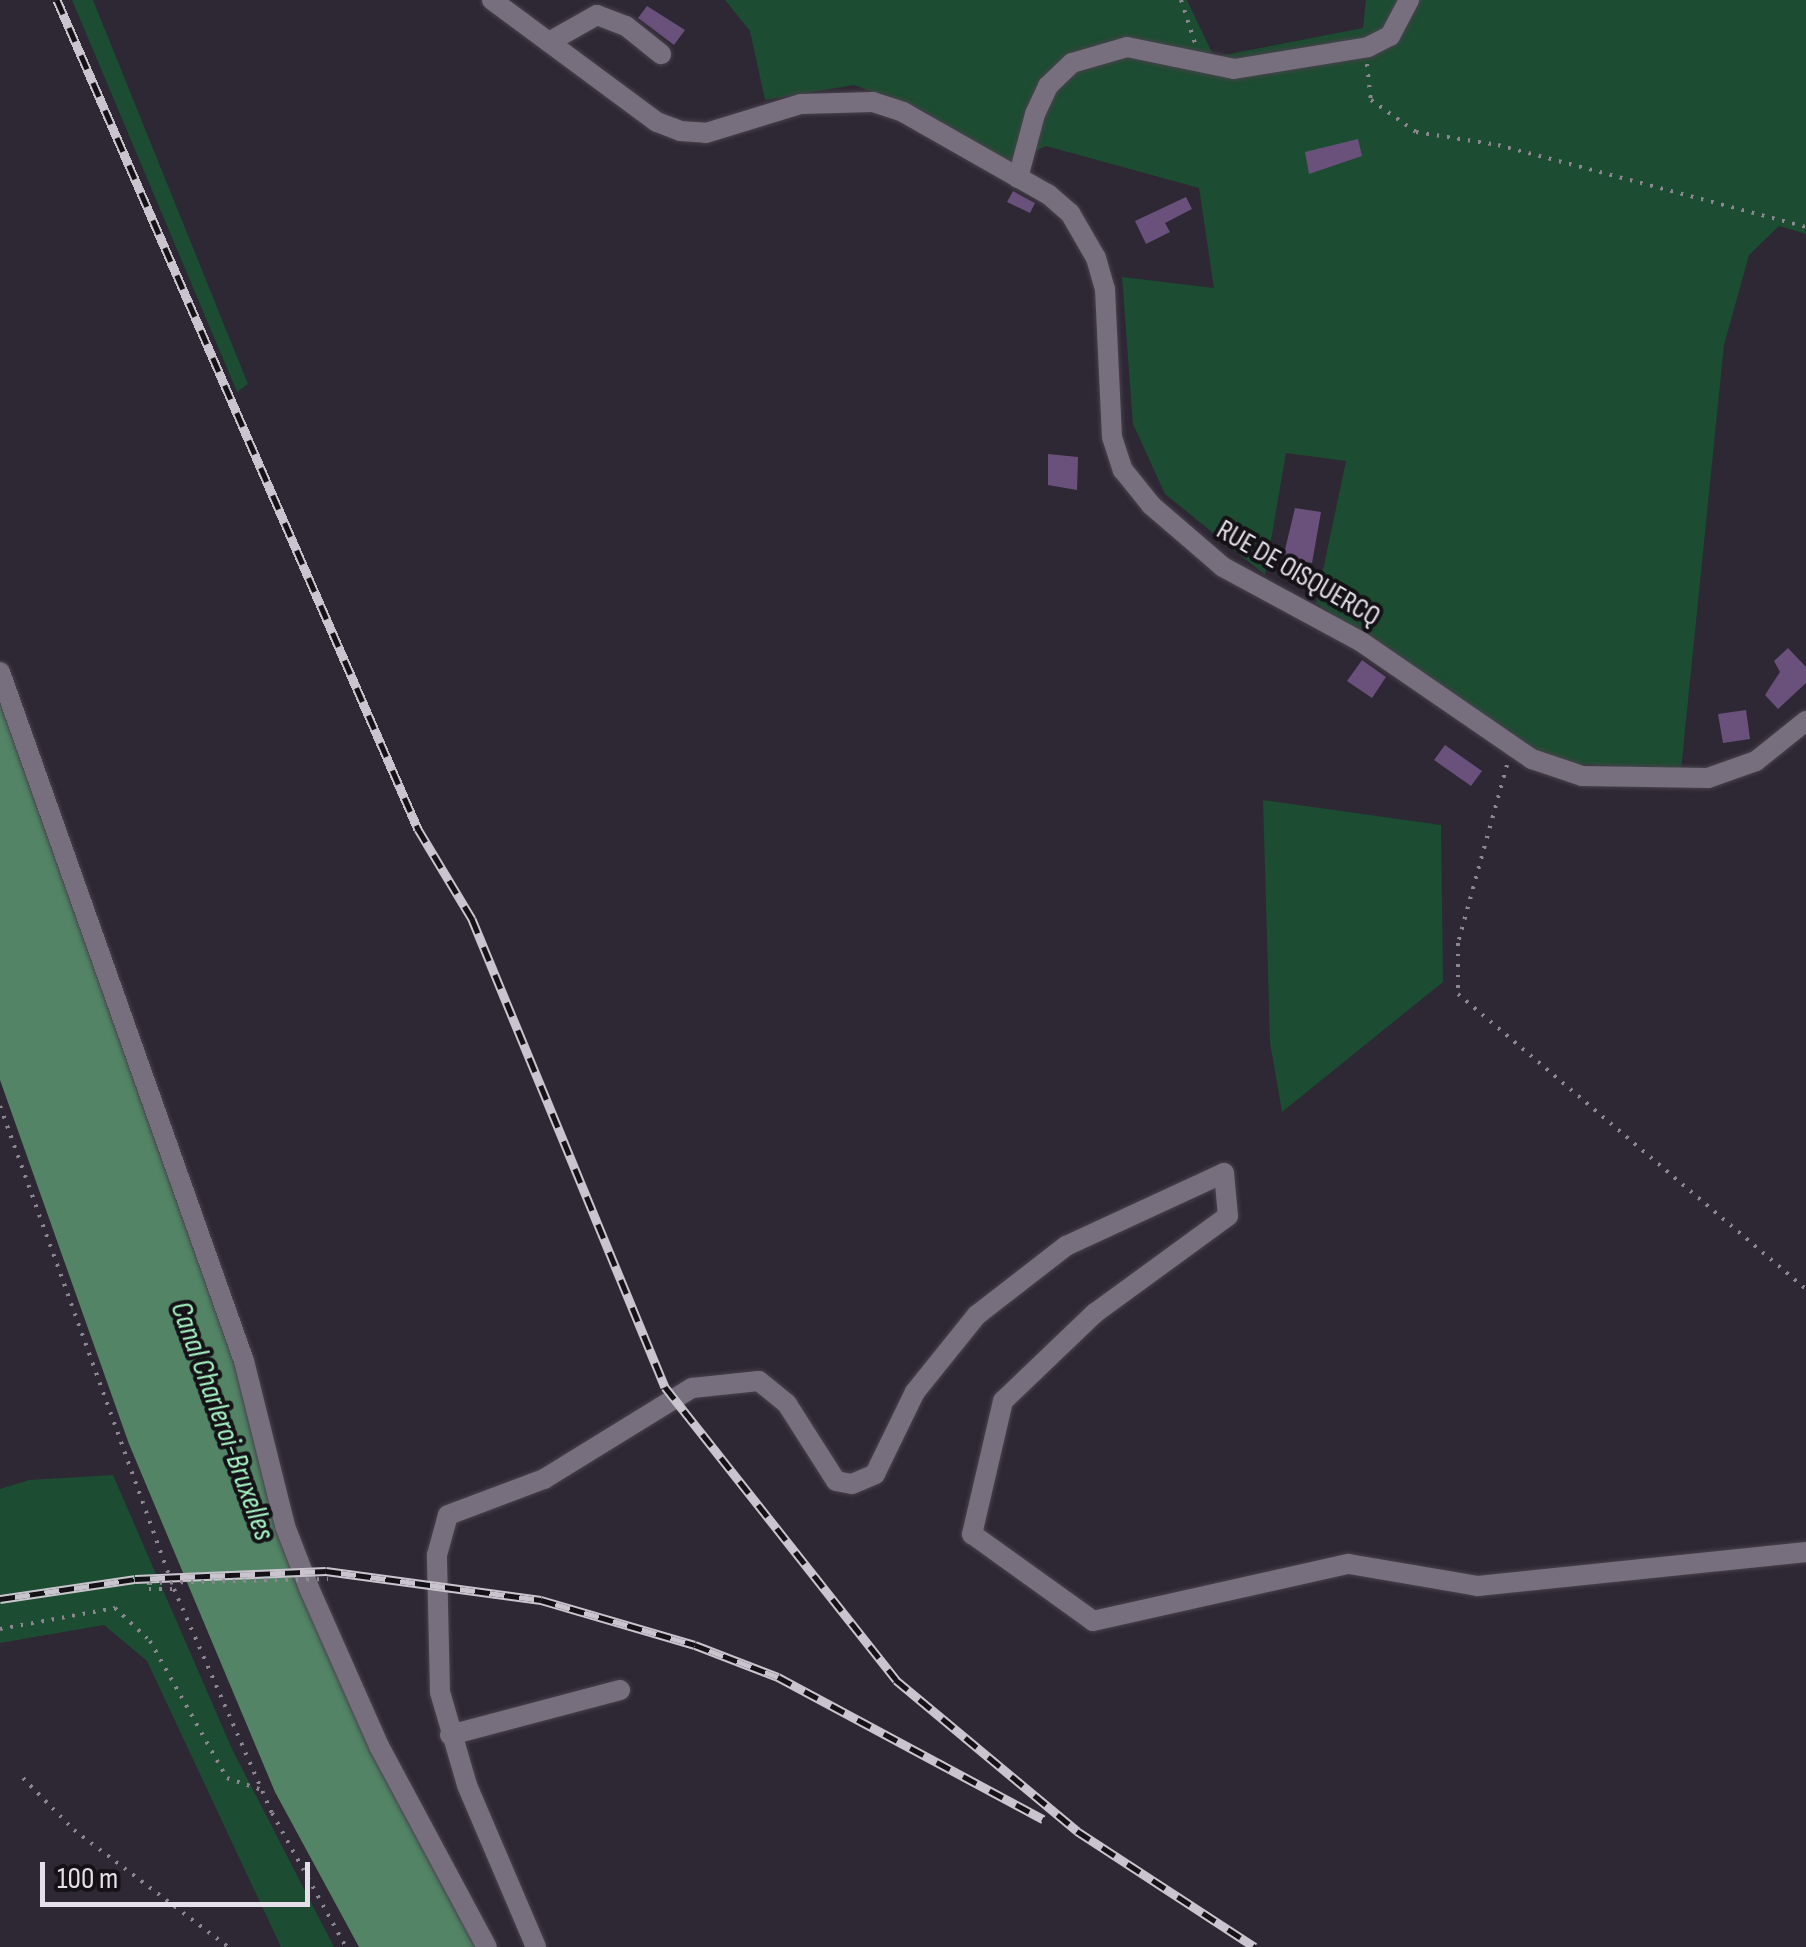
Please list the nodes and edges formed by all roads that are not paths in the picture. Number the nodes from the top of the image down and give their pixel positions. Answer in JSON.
{"nodes":[{"id":1,"x":492,"y":0,"type":"edge"},
{"id":2,"x":617,"y":0,"type":"edge"},
{"id":3,"x":1408,"y":0,"type":"edge"},
{"id":4,"x":597,"y":16,"type":"junction"},
{"id":5,"x":626,"y":26,"type":"junction"},
{"id":6,"x":550,"y":42,"type":"junction"},
{"id":7,"x":660,"y":54,"type":"dead end"},
{"id":8,"x":1018,"y":178,"type":"junction"},
{"id":9,"x":0,"y":672,"type":"edge"},
{"id":10,"x":1806,"y":721,"type":"edge"},
{"id":11,"x":1806,"y":1552,"type":"edge"},
{"id":12,"x":620,"y":1690,"type":"dead end"},
{"id":13,"x":450,"y":1736,"type":"junction"},
{"id":14,"x":487,"y":1947,"type":"edge"},
{"id":15,"x":536,"y":1947,"type":"edge"}],
"edges":[{"from":1,"to":6,"type":"street","name":"RUE DE OISQUERCQ"},
{"from":2,"to":4,"type":"street"},
{"from":2,"to":5,"type":"street"},
{"from":3,"to":8,"type":"street"},
{"from":4,"to":5,"type":"street"},
{"from":4,"to":6,"type":"street"},
{"from":5,"to":7,"type":"street"},
{"from":6,"to":8,"type":"street","name":"RUE DE OISQUERCQ"},
{"from":8,"to":10,"type":"street","name":"RUE DE OISQUERCQ"},
{"from":9,"to":14,"type":"street"},
{"from":11,"to":13,"type":"street"},
{"from":12,"to":13,"type":"street"},
{"from":13,"to":15,"type":"street"}]}
